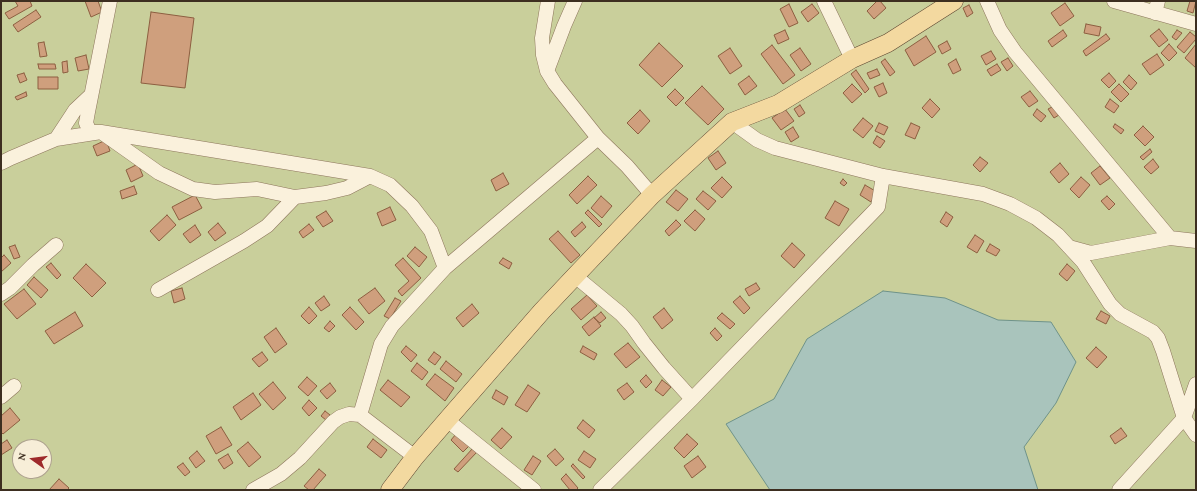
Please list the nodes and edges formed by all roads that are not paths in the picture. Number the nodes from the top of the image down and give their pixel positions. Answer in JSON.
{"nodes":[{"id":1,"x":110,"y":1,"type":"edge"},
{"id":2,"x":548,"y":1,"type":"edge"},
{"id":3,"x":575,"y":1,"type":"edge"},
{"id":4,"x":824,"y":1,"type":"edge"},
{"id":5,"x":954,"y":1,"type":"edge"},
{"id":6,"x":987,"y":1,"type":"edge"},
{"id":7,"x":1114,"y":1,"type":"edge"},
{"id":8,"x":1157,"y":7,"type":"edge"},
{"id":9,"x":1196,"y":24,"type":"edge"},
{"id":10,"x":852,"y":60,"type":"junction"},
{"id":11,"x":548,"y":71,"type":"junction"},
{"id":12,"x":91,"y":95,"type":"junction"},
{"id":13,"x":732,"y":122,"type":"junction"},
{"id":14,"x":101,"y":132,"type":"junction"},
{"id":15,"x":598,"y":138,"type":"junction"},
{"id":16,"x":56,"y":139,"type":"junction"},
{"id":17,"x":1,"y":163,"type":"edge"},
{"id":18,"x":370,"y":176,"type":"junction"},
{"id":19,"x":883,"y":176,"type":"junction"},
{"id":20,"x":652,"y":195,"type":"junction"},
{"id":21,"x":295,"y":197,"type":"junction"},
{"id":22,"x":1170,"y":238,"type":"junction"},
{"id":23,"x":1196,"y":241,"type":"edge"},
{"id":24,"x":56,"y":245,"type":"dead end"},
{"id":25,"x":1069,"y":247,"type":"junction"},
{"id":26,"x":445,"y":268,"type":"junction"},
{"id":27,"x":575,"y":276,"type":"junction"},
{"id":28,"x":158,"y":290,"type":"dead end"},
{"id":29,"x":1,"y":294,"type":"edge"},
{"id":30,"x":1196,"y":384,"type":"edge"},
{"id":31,"x":14,"y":386,"type":"dead end"},
{"id":32,"x":1,"y":396,"type":"edge"},
{"id":33,"x":692,"y":399,"type":"junction"},
{"id":34,"x":360,"y":415,"type":"junction"},
{"id":35,"x":1184,"y":418,"type":"junction"},
{"id":36,"x":447,"y":420,"type":"junction"},
{"id":37,"x":1196,"y":435,"type":"edge"},
{"id":38,"x":415,"y":457,"type":"junction"},
{"id":39,"x":253,"y":490,"type":"edge"},
{"id":40,"x":390,"y":490,"type":"edge"},
{"id":41,"x":534,"y":490,"type":"edge"},
{"id":42,"x":600,"y":490,"type":"edge"},
{"id":43,"x":1119,"y":490,"type":"edge"}],
"edges":[{"from":1,"to":12,"type":"street"},
{"from":2,"to":11,"type":"street"},
{"from":3,"to":11,"type":"street"},
{"from":4,"to":10,"type":"street"},
{"from":5,"to":10,"type":"main road"},
{"from":6,"to":22,"type":"street"},
{"from":7,"to":8,"type":"street"},
{"from":8,"to":9,"type":"street"},
{"from":10,"to":13,"type":"main road"},
{"from":11,"to":15,"type":"street"},
{"from":12,"to":14,"type":"street"},
{"from":12,"to":16,"type":"street"},
{"from":13,"to":19,"type":"street"},
{"from":13,"to":20,"type":"main road"},
{"from":14,"to":16,"type":"street"},
{"from":14,"to":18,"type":"street"},
{"from":14,"to":21,"type":"street"},
{"from":15,"to":20,"type":"street"},
{"from":15,"to":26,"type":"street"},
{"from":16,"to":17,"type":"street"},
{"from":18,"to":21,"type":"street"},
{"from":18,"to":26,"type":"street"},
{"from":19,"to":25,"type":"street"},
{"from":19,"to":33,"type":"street"},
{"from":20,"to":27,"type":"main road"},
{"from":21,"to":28,"type":"street"},
{"from":22,"to":23,"type":"street"},
{"from":22,"to":25,"type":"street"},
{"from":24,"to":29,"type":"street"},
{"from":25,"to":35,"type":"street"},
{"from":26,"to":34,"type":"street"},
{"from":27,"to":33,"type":"street"},
{"from":27,"to":36,"type":"main road"},
{"from":30,"to":35,"type":"street"},
{"from":31,"to":32,"type":"street"},
{"from":33,"to":42,"type":"street"},
{"from":34,"to":38,"type":"street"},
{"from":34,"to":39,"type":"street"},
{"from":35,"to":37,"type":"street"},
{"from":35,"to":43,"type":"street"},
{"from":36,"to":38,"type":"main road"},
{"from":36,"to":41,"type":"street"},
{"from":38,"to":40,"type":"main road"}]}
